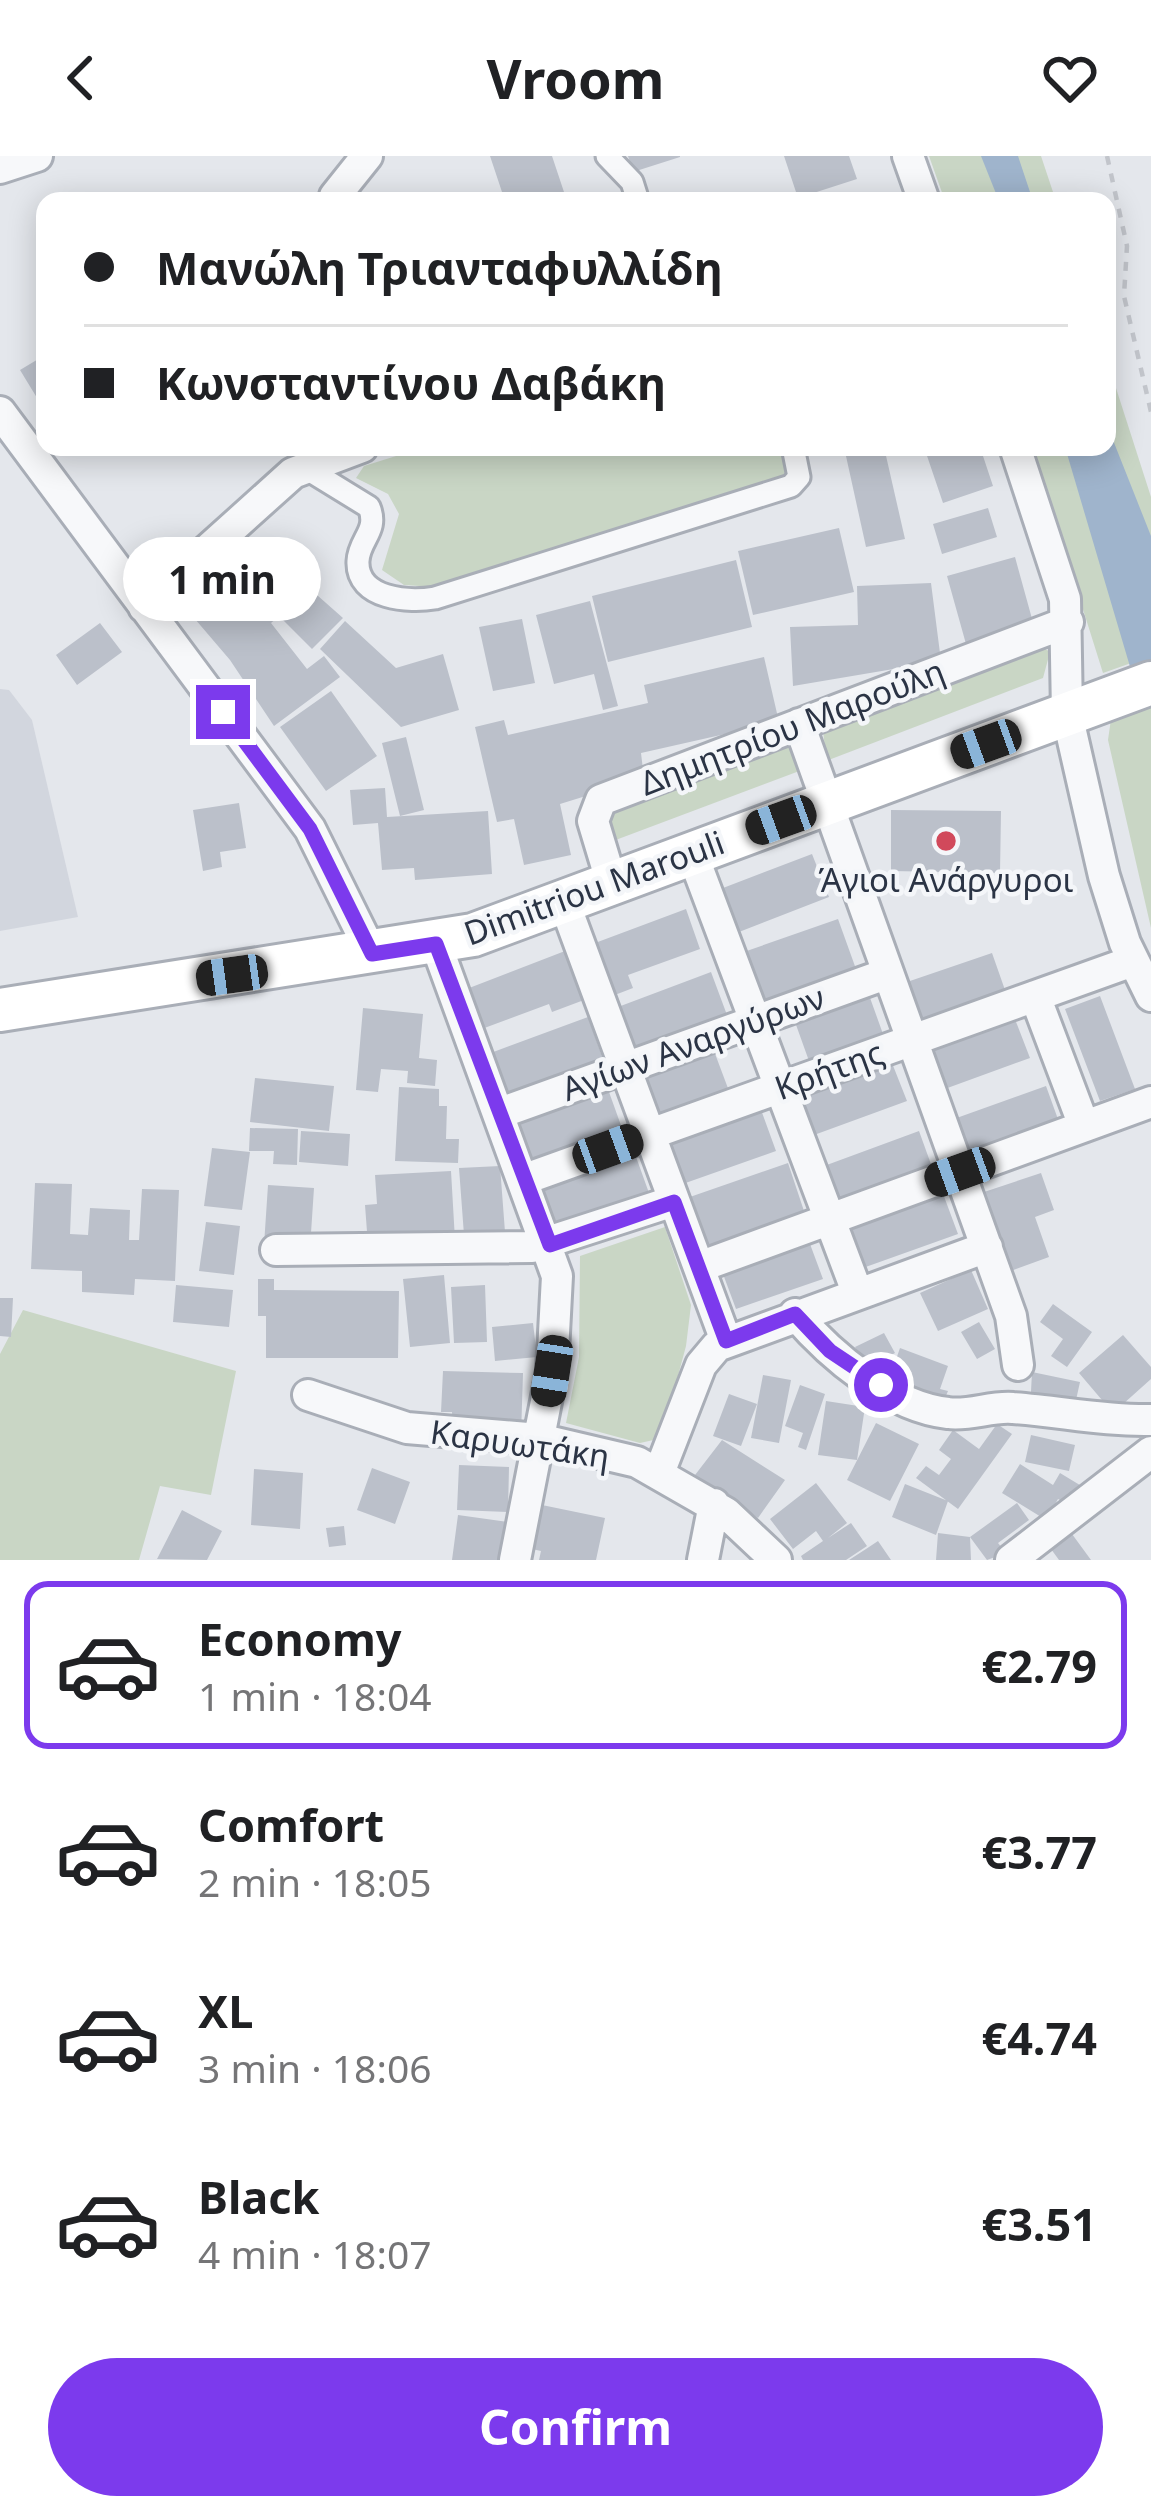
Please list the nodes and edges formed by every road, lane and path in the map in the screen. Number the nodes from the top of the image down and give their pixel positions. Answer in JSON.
{"nodes":[{"id":1,"x":37,"y":156,"type":"edge"},
{"id":2,"x":367,"y":156,"type":"edge"},
{"id":3,"x":607,"y":156,"type":"edge"},
{"id":4,"x":908,"y":156,"type":"edge"},
{"id":5,"x":1107,"y":156,"type":"edge"},
{"id":6,"x":0,"y":168,"type":"edge"},
{"id":7,"x":338,"y":192,"type":"edge"},
{"id":8,"x":635,"y":192,"type":"edge"},
{"id":9,"x":921,"y":192,"type":"edge"},
{"id":10,"x":1115,"y":192,"type":"edge"},
{"id":11,"x":1116,"y":196,"type":"edge"},
{"id":12,"x":1151,"y":412,"type":"edge"},
{"id":13,"x":4,"y":427,"type":"edge"},
{"id":14,"x":336,"y":456,"type":"edge"},
{"id":15,"x":796,"y":456,"type":"edge"},
{"id":16,"x":1018,"y":456,"type":"edge"},
{"id":17,"x":304,"y":467,"type":"junction"},
{"id":18,"x":144,"y":607,"type":"junction"},
{"id":19,"x":1068,"y":622,"type":"junction"},
{"id":20,"x":1151,"y":683,"type":"edge"},
{"id":21,"x":1083,"y":708,"type":"junction"},
{"id":22,"x":799,"y":724,"type":"junction"},
{"id":23,"x":826,"y":804,"type":"junction"},
{"id":24,"x":692,"y":853,"type":"junction"},
{"id":25,"x":612,"y":884,"type":"junction"},
{"id":26,"x":564,"y":902,"type":"junction"},
{"id":27,"x":436,"y":944,"type":"junction"},
{"id":28,"x":372,"y":954,"type":"junction"},
{"id":29,"x":1133,"y":961,"type":"junction"},
{"id":30,"x":886,"y":974,"type":"junction"},
{"id":31,"x":1035,"y":996,"type":"junction"},
{"id":32,"x":1151,"y":996,"type":"edge"},
{"id":33,"x":0,"y":1010,"type":"edge"},
{"id":34,"x":755,"y":1021,"type":"junction"},
{"id":35,"x":911,"y":1040,"type":"junction"},
{"id":36,"x":625,"y":1068,"type":"junction"},
{"id":37,"x":780,"y":1087,"type":"junction"},
{"id":38,"x":1151,"y":1102,"type":"edge"},
{"id":39,"x":500,"y":1113,"type":"junction"},
{"id":40,"x":1084,"y":1126,"type":"junction"},
{"id":41,"x":650,"y":1134,"type":"junction"},
{"id":42,"x":960,"y":1172,"type":"junction"},
{"id":43,"x":525,"y":1179,"type":"junction"},
{"id":44,"x":674,"y":1202,"type":"junction"},
{"id":45,"x":830,"y":1219,"type":"junction"},
{"id":46,"x":550,"y":1245,"type":"junction"},
{"id":47,"x":987,"y":1246,"type":"junction"},
{"id":48,"x":276,"y":1250,"type":"dead end"},
{"id":49,"x":699,"y":1267,"type":"junction"},
{"id":50,"x":857,"y":1292,"type":"junction"},
{"id":51,"x":795,"y":1314,"type":"junction"},
{"id":52,"x":726,"y":1341,"type":"junction"},
{"id":53,"x":1018,"y":1365,"type":"joint"},
{"id":54,"x":308,"y":1395,"type":"dead end"},
{"id":55,"x":1014,"y":1408,"type":"junction"},
{"id":56,"x":1151,"y":1420,"type":"edge"},
{"id":57,"x":539,"y":1439,"type":"junction"},
{"id":58,"x":1151,"y":1452,"type":"edge"},
{"id":59,"x":659,"y":1472,"type":"junction"},
{"id":60,"x":714,"y":1504,"type":"junction"},
{"id":61,"x":515,"y":1560,"type":"edge"},
{"id":62,"x":703,"y":1560,"type":"edge"},
{"id":63,"x":776,"y":1560,"type":"edge"},
{"id":64,"x":1011,"y":1560,"type":"edge"}],
"edges":[{"from":1,"to":6,"type":"street"},
{"from":2,"to":7,"type":"street"},
{"from":3,"to":8,"type":"street"},
{"from":4,"to":9,"type":"street"},
{"from":5,"to":10,"type":"path"},
{"from":11,"to":12,"type":"path"},
{"from":13,"to":18,"type":"street"},
{"from":14,"to":17,"type":"street"},
{"from":15,"to":17,"type":"street"},
{"from":16,"to":19,"type":"street"},
{"from":17,"to":18,"type":"street"},
{"from":18,"to":28,"type":"street"},
{"from":19,"to":21,"type":"street"},
{"from":19,"to":22,"type":"street","name":"Δημητρίου Μαρούλη"},
{"from":20,"to":21,"type":"main road","name":"Dimitriou Marouli"},
{"from":21,"to":23,"type":"main road","name":"Dimitriou Marouli"},
{"from":21,"to":29,"type":"street"},
{"from":22,"to":23,"type":"street"},
{"from":22,"to":25,"type":"street","name":"Δημητρίου Μαρούλη"},
{"from":23,"to":24,"type":"main road","name":"Dimitriou Marouli"},
{"from":23,"to":30,"type":"street"},
{"from":24,"to":25,"type":"main road","name":"Dimitriou Marouli"},
{"from":24,"to":34,"type":"street"},
{"from":25,"to":26,"type":"main road","name":"Dimitriou Marouli"},
{"from":26,"to":27,"type":"main road","name":"Dimitriou Marouli"},
{"from":26,"to":36,"type":"street"},
{"from":27,"to":28,"type":"main road","name":"Dimitriou Marouli"},
{"from":27,"to":39,"type":"street"},
{"from":28,"to":33,"type":"main road","name":"Dimitriou Marouli"},
{"from":29,"to":31,"type":"street","name":"Κρήτης"},
{"from":29,"to":32,"type":"street"},
{"from":30,"to":34,"type":"street","name":"Αγίων Αναργύρων"},
{"from":30,"to":35,"type":"street"},
{"from":31,"to":35,"type":"street","name":"Κρήτης"},
{"from":31,"to":40,"type":"street"},
{"from":34,"to":36,"type":"street","name":"Αγίων Αναργύρων"},
{"from":34,"to":37,"type":"street"},
{"from":35,"to":37,"type":"street","name":"Κρήτης"},
{"from":35,"to":42,"type":"street"},
{"from":36,"to":39,"type":"street","name":"Αγίων Αναργύρων"},
{"from":36,"to":41,"type":"street"},
{"from":37,"to":41,"type":"street","name":"Κρήτης"},
{"from":37,"to":45,"type":"street"},
{"from":38,"to":40,"type":"street"},
{"from":39,"to":43,"type":"street"},
{"from":40,"to":42,"type":"street"},
{"from":41,"to":43,"type":"street","name":"Κρήτης"},
{"from":41,"to":44,"type":"street"},
{"from":42,"to":45,"type":"street"},
{"from":42,"to":47,"type":"street"},
{"from":43,"to":46,"type":"street"},
{"from":44,"to":46,"type":"street"},
{"from":44,"to":49,"type":"street"},
{"from":45,"to":49,"type":"street"},
{"from":45,"to":50,"type":"street"},
{"from":46,"to":48,"type":"street"},
{"from":46,"to":57,"type":"street"},
{"from":47,"to":50,"type":"street"},
{"from":47,"to":53,"type":"street"},
{"from":49,"to":52,"type":"street"},
{"from":50,"to":51,"type":"street"},
{"from":51,"to":52,"type":"street"},
{"from":51,"to":55,"type":"street"},
{"from":52,"to":59,"type":"street"},
{"from":53,"to":55,"type":"street"},
{"from":54,"to":57,"type":"street","name":"Καρυωτάκη"},
{"from":55,"to":56,"type":"street"},
{"from":57,"to":59,"type":"street","name":"Καρυωτάκη"},
{"from":57,"to":61,"type":"street"},
{"from":58,"to":64,"type":"street"},
{"from":59,"to":60,"type":"street","name":"Καρυωτάκη"},
{"from":60,"to":62,"type":"street"},
{"from":60,"to":63,"type":"street","name":"Καρυωτάκη"}]}
